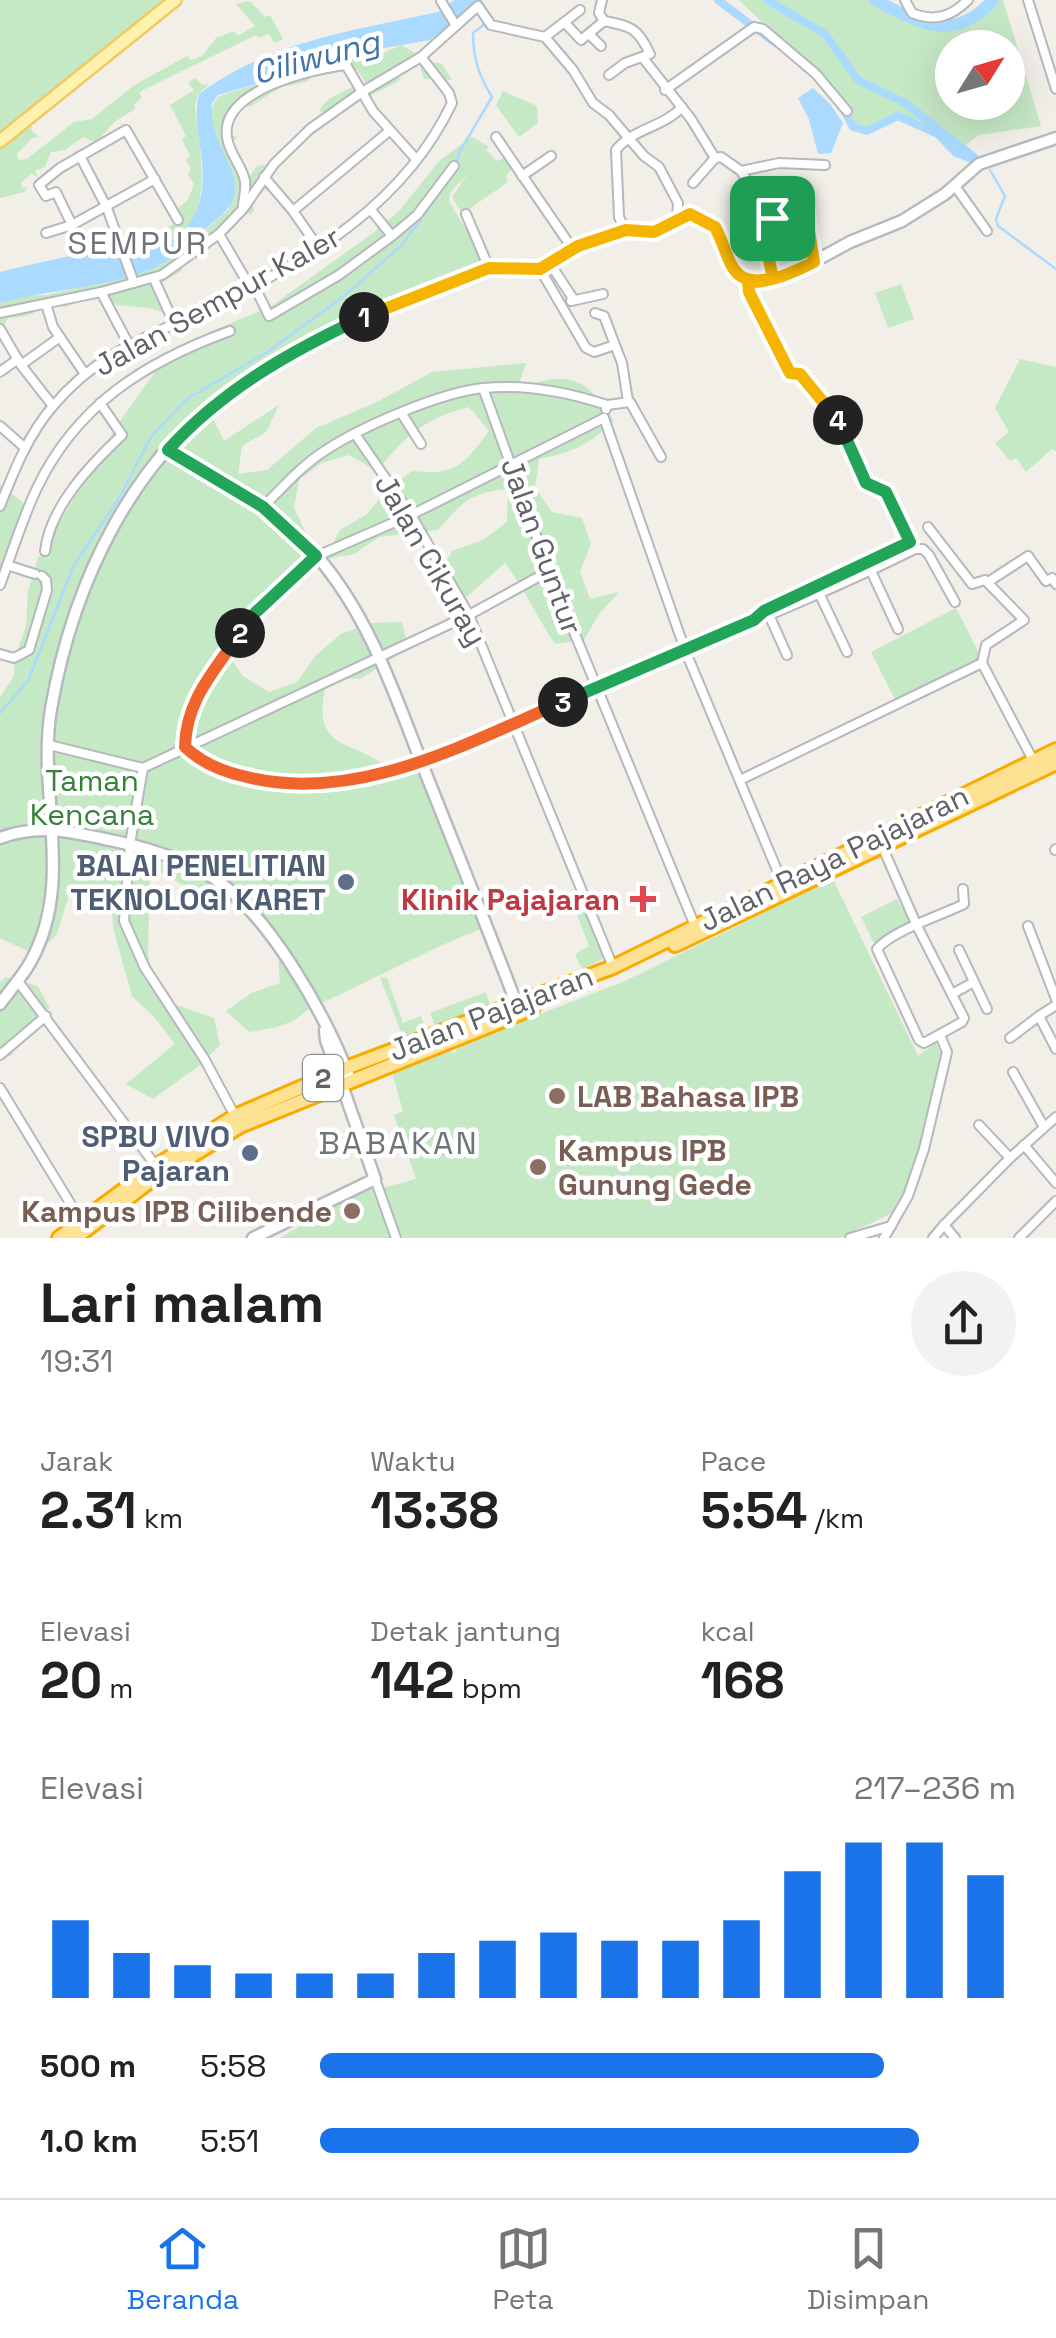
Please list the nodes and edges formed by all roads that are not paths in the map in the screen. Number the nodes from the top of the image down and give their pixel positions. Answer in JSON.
{"nodes":[{"id":1,"x":174,"y":0,"type":"edge"},
{"id":2,"x":602,"y":0,"type":"edge"},
{"id":3,"x":905,"y":0,"type":"edge"},
{"id":4,"x":968,"y":0,"type":"edge"},
{"id":5,"x":1028,"y":0,"type":"edge"},
{"id":6,"x":441,"y":1,"type":"edge"},
{"id":7,"x":580,"y":10,"type":"dead end"},
{"id":8,"x":638,"y":19,"type":"dead end"},
{"id":9,"x":604,"y":21,"type":"junction"},
{"id":10,"x":455,"y":24,"type":"junction"},
{"id":11,"x":566,"y":24,"type":"junction"},
{"id":12,"x":629,"y":26,"type":"junction"},
{"id":13,"x":654,"y":30,"type":"dead end"},
{"id":14,"x":589,"y":34,"type":"junction"},
{"id":15,"x":642,"y":36,"type":"junction"},
{"id":16,"x":544,"y":37,"type":"junction"},
{"id":17,"x":601,"y":46,"type":"dead end"},
{"id":18,"x":421,"y":57,"type":"junction"},
{"id":19,"x":643,"y":58,"type":"junction"},
{"id":20,"x":610,"y":74,"type":"dead end"},
{"id":21,"x":1056,"y":89,"type":"edge"},
{"id":22,"x":665,"y":90,"type":"junction"},
{"id":23,"x":362,"y":92,"type":"junction"},
{"id":24,"x":682,"y":107,"type":"junction"},
{"id":25,"x":848,"y":111,"type":"dead end"},
{"id":26,"x":388,"y":132,"type":"junction"},
{"id":27,"x":496,"y":137,"type":"dead end"},
{"id":28,"x":630,"y":138,"type":"junction"},
{"id":29,"x":1056,"y":138,"type":"edge"},
{"id":30,"x":0,"y":141,"type":"edge"},
{"id":31,"x":80,"y":156,"type":"junction"},
{"id":32,"x":551,"y":156,"type":"dead end"},
{"id":33,"x":715,"y":158,"type":"junction"},
{"id":34,"x":416,"y":160,"type":"junction"},
{"id":35,"x":826,"y":165,"type":"dead end"},
{"id":36,"x":454,"y":166,"type":"dead end"},
{"id":37,"x":740,"y":171,"type":"junction"},
{"id":38,"x":522,"y":176,"type":"junction"},
{"id":39,"x":264,"y":177,"type":"junction"},
{"id":40,"x":155,"y":179,"type":"junction"},
{"id":41,"x":693,"y":184,"type":"dead end"},
{"id":42,"x":955,"y":186,"type":"junction"},
{"id":43,"x":107,"y":208,"type":"junction"},
{"id":44,"x":243,"y":209,"type":"junction"},
{"id":45,"x":371,"y":210,"type":"junction"},
{"id":46,"x":292,"y":211,"type":"junction"},
{"id":47,"x":466,"y":214,"type":"dead end"},
{"id":48,"x":772,"y":218,"type":"junction"},
{"id":49,"x":178,"y":220,"type":"dead end"},
{"id":50,"x":676,"y":220,"type":"junction"},
{"id":51,"x":72,"y":225,"type":"junction"},
{"id":52,"x":626,"y":230,"type":"junction"},
{"id":53,"x":987,"y":231,"type":"dead end"},
{"id":54,"x":46,"y":233,"type":"dead end"},
{"id":55,"x":219,"y":234,"type":"junction"},
{"id":56,"x":392,"y":236,"type":"junction"},
{"id":57,"x":572,"y":248,"type":"junction"},
{"id":58,"x":320,"y":250,"type":"junction"},
{"id":59,"x":814,"y":262,"type":"junction"},
{"id":60,"x":544,"y":266,"type":"junction"},
{"id":61,"x":489,"y":268,"type":"junction"},
{"id":62,"x":773,"y":278,"type":"junction"},
{"id":63,"x":154,"y":279,"type":"junction"},
{"id":64,"x":133,"y":280,"type":"junction"},
{"id":65,"x":748,"y":282,"type":"junction"},
{"id":66,"x":252,"y":286,"type":"junction"},
{"id":67,"x":101,"y":292,"type":"junction"},
{"id":68,"x":603,"y":294,"type":"dead end"},
{"id":69,"x":574,"y":300,"type":"junction"},
{"id":70,"x":46,"y":304,"type":"junction"},
{"id":71,"x":564,"y":307,"type":"junction"},
{"id":72,"x":595,"y":313,"type":"dead end"},
{"id":73,"x":0,"y":314,"type":"edge"},
{"id":74,"x":174,"y":323,"type":"junction"},
{"id":75,"x":0,"y":328,"type":"edge"},
{"id":76,"x":230,"y":331,"type":"dead end"},
{"id":77,"x":60,"y":337,"type":"junction"},
{"id":78,"x":128,"y":343,"type":"junction"},
{"id":79,"x":615,"y":345,"type":"junction"},
{"id":80,"x":19,"y":362,"type":"junction"},
{"id":81,"x":0,"y":372,"type":"edge"},
{"id":82,"x":85,"y":374,"type":"junction"},
{"id":83,"x":483,"y":388,"type":"junction"},
{"id":84,"x":628,"y":401,"type":"junction"},
{"id":85,"x":100,"y":403,"type":"junction"},
{"id":86,"x":606,"y":405,"type":"junction"},
{"id":87,"x":53,"y":406,"type":"junction"},
{"id":88,"x":402,"y":414,"type":"junction"},
{"id":89,"x":604,"y":418,"type":"junction"},
{"id":90,"x":0,"y":426,"type":"edge"},
{"id":91,"x":355,"y":434,"type":"junction"},
{"id":92,"x":421,"y":444,"type":"dead end"},
{"id":93,"x":24,"y":447,"type":"junction"},
{"id":94,"x":168,"y":450,"type":"junction"},
{"id":95,"x":661,"y":457,"type":"dead end"},
{"id":96,"x":513,"y":464,"type":"junction"},
{"id":97,"x":4,"y":485,"type":"edge"},
{"id":98,"x":0,"y":506,"type":"edge"},
{"id":99,"x":263,"y":507,"type":"junction"},
{"id":100,"x":411,"y":515,"type":"junction"},
{"id":101,"x":928,"y":527,"type":"dead end"},
{"id":102,"x":45,"y":552,"type":"dead end"},
{"id":103,"x":316,"y":556,"type":"junction"},
{"id":104,"x":7,"y":565,"type":"junction"},
{"id":105,"x":550,"y":571,"type":"junction"},
{"id":106,"x":871,"y":571,"type":"junction"},
{"id":107,"x":988,"y":582,"type":"junction"},
{"id":108,"x":1056,"y":584,"type":"edge"},
{"id":109,"x":0,"y":585,"type":"edge"},
{"id":110,"x":820,"y":593,"type":"junction"},
{"id":111,"x":954,"y":602,"type":"dead end"},
{"id":112,"x":469,"y":615,"type":"junction"},
{"id":113,"x":769,"y":615,"type":"junction"},
{"id":114,"x":754,"y":620,"type":"junction"},
{"id":115,"x":898,"y":630,"type":"dead end"},
{"id":116,"x":685,"y":650,"type":"junction"},
{"id":117,"x":847,"y":652,"type":"dead end"},
{"id":118,"x":0,"y":654,"type":"edge"},
{"id":119,"x":787,"y":655,"type":"dead end"},
{"id":120,"x":379,"y":657,"type":"junction"},
{"id":121,"x":982,"y":663,"type":"junction"},
{"id":122,"x":596,"y":688,"type":"junction"},
{"id":123,"x":514,"y":723,"type":"junction"},
{"id":124,"x":48,"y":745,"type":"junction"},
{"id":125,"x":185,"y":747,"type":"junction"},
{"id":126,"x":1056,"y":750,"type":"edge"},
{"id":127,"x":421,"y":761,"type":"junction"},
{"id":128,"x":1056,"y":763,"type":"edge"},
{"id":129,"x":1036,"y":766,"type":"junction"},
{"id":130,"x":142,"y":768,"type":"junction"},
{"id":131,"x":740,"y":780,"type":"junction"},
{"id":132,"x":51,"y":828,"type":"junction"},
{"id":133,"x":0,"y":838,"type":"edge"},
{"id":134,"x":879,"y":840,"type":"junction"},
{"id":135,"x":130,"y":844,"type":"junction"},
{"id":136,"x":782,"y":882,"type":"junction"},
{"id":137,"x":963,"y":888,"type":"dead end"},
{"id":138,"x":694,"y":926,"type":"junction"},
{"id":139,"x":917,"y":926,"type":"junction"},
{"id":140,"x":1028,"y":926,"type":"dead end"},
{"id":141,"x":959,"y":950,"type":"dead end"},
{"id":142,"x":614,"y":971,"type":"junction"},
{"id":143,"x":17,"y":980,"type":"junction"},
{"id":144,"x":974,"y":982,"type":"junction"},
{"id":145,"x":952,"y":994,"type":"junction"},
{"id":146,"x":1056,"y":1002,"type":"edge"},
{"id":147,"x":0,"y":1004,"type":"edge"},
{"id":148,"x":517,"y":1004,"type":"junction"},
{"id":149,"x":988,"y":1009,"type":"dead end"},
{"id":150,"x":46,"y":1016,"type":"junction"},
{"id":151,"x":1040,"y":1016,"type":"junction"},
{"id":152,"x":940,"y":1035,"type":"junction"},
{"id":153,"x":1010,"y":1038,"type":"dead end"},
{"id":154,"x":1056,"y":1049,"type":"edge"},
{"id":155,"x":0,"y":1055,"type":"edge"},
{"id":156,"x":1013,"y":1072,"type":"dead end"},
{"id":157,"x":344,"y":1075,"type":"junction"},
{"id":158,"x":0,"y":1088,"type":"edge"},
{"id":159,"x":235,"y":1116,"type":"junction"},
{"id":160,"x":1056,"y":1117,"type":"edge"},
{"id":161,"x":979,"y":1125,"type":"dead end"},
{"id":162,"x":1044,"y":1127,"type":"junction"},
{"id":163,"x":1024,"y":1146,"type":"junction"},
{"id":164,"x":1010,"y":1158,"type":"junction"},
{"id":165,"x":156,"y":1166,"type":"junction"},
{"id":166,"x":374,"y":1179,"type":"junction"},
{"id":167,"x":1056,"y":1184,"type":"edge"},
{"id":168,"x":1056,"y":1201,"type":"edge"},
{"id":169,"x":82,"y":1221,"type":"junction"},
{"id":170,"x":891,"y":1226,"type":"junction"},
{"id":171,"x":944,"y":1226,"type":"junction"},
{"id":172,"x":60,"y":1238,"type":"edge"},
{"id":173,"x":75,"y":1238,"type":"edge"},
{"id":174,"x":254,"y":1238,"type":"edge"},
{"id":175,"x":396,"y":1238,"type":"edge"},
{"id":176,"x":850,"y":1238,"type":"edge"},
{"id":177,"x":884,"y":1238,"type":"edge"},
{"id":178,"x":932,"y":1238,"type":"edge"},
{"id":179,"x":955,"y":1238,"type":"edge"},
{"id":180,"x":1019,"y":1238,"type":"edge"}],
"edges":[{"from":1,"to":30,"type":"main road"},
{"from":2,"to":9,"type":"street"},
{"from":3,"to":4,"type":"street"},
{"from":5,"to":21,"type":"street"},
{"from":6,"to":10,"type":"street"},
{"from":7,"to":11,"type":"street"},
{"from":8,"to":12,"type":"street"},
{"from":9,"to":12,"type":"street"},
{"from":9,"to":14,"type":"street"},
{"from":10,"to":16,"type":"street","name":"Jalan Sempur Kaler"},
{"from":10,"to":18,"type":"street","name":"Jalan Sempur Kaler"},
{"from":11,"to":14,"type":"street"},
{"from":11,"to":16,"type":"street"},
{"from":12,"to":15,"type":"street"},
{"from":13,"to":15,"type":"street"},
{"from":14,"to":17,"type":"street"},
{"from":15,"to":19,"type":"street"},
{"from":16,"to":28,"type":"street"},
{"from":18,"to":23,"type":"street","name":"Jalan Sempur Kaler"},
{"from":18,"to":34,"type":"street","name":"Jalan Sempur Kaler"},
{"from":19,"to":20,"type":"street"},
{"from":19,"to":22,"type":"street"},
{"from":22,"to":24,"type":"street"},
{"from":22,"to":25,"type":"street"},
{"from":23,"to":26,"type":"street"},
{"from":23,"to":39,"type":"street","name":"Jalan Sempur Kaler"},
{"from":23,"to":44,"type":"street"},
{"from":24,"to":28,"type":"street"},
{"from":24,"to":33,"type":"street"},
{"from":26,"to":34,"type":"street"},
{"from":26,"to":46,"type":"street"},
{"from":27,"to":38,"type":"street"},
{"from":28,"to":50,"type":"street"},
{"from":28,"to":52,"type":"street"},
{"from":29,"to":42,"type":"street"},
{"from":31,"to":40,"type":"street"},
{"from":31,"to":43,"type":"street"},
{"from":31,"to":51,"type":"street"},
{"from":32,"to":38,"type":"street"},
{"from":33,"to":37,"type":"street"},
{"from":33,"to":41,"type":"street"},
{"from":34,"to":45,"type":"street","name":"Jalan Sempur Kaler"},
{"from":35,"to":37,"type":"street"},
{"from":36,"to":56,"type":"street"},
{"from":37,"to":48,"type":"street"},
{"from":38,"to":57,"type":"street"},
{"from":39,"to":44,"type":"street","name":"Jalan Sempur Kaler"},
{"from":39,"to":46,"type":"street"},
{"from":40,"to":43,"type":"street"},
{"from":40,"to":49,"type":"street"},
{"from":42,"to":53,"type":"street"},
{"from":42,"to":59,"type":"street"},
{"from":43,"to":51,"type":"street"},
{"from":43,"to":64,"type":"street"},
{"from":44,"to":55,"type":"street","name":"Jalan Sempur Kaler"},
{"from":45,"to":56,"type":"street"},
{"from":45,"to":58,"type":"street","name":"Jalan Sempur Kaler"},
{"from":46,"to":58,"type":"street"},
{"from":47,"to":61,"type":"street"},
{"from":48,"to":59,"type":"street"},
{"from":48,"to":62,"type":"street"},
{"from":50,"to":52,"type":"street"},
{"from":50,"to":65,"type":"street"},
{"from":51,"to":54,"type":"street"},
{"from":52,"to":57,"type":"street"},
{"from":55,"to":63,"type":"street","name":"Jalan Sempur Kaler"},
{"from":55,"to":66,"type":"street"},
{"from":56,"to":66,"type":"street"},
{"from":57,"to":60,"type":"street"},
{"from":58,"to":66,"type":"street","name":"Jalan Sempur Kaler"},
{"from":59,"to":62,"type":"street"},
{"from":60,"to":61,"type":"street"},
{"from":60,"to":69,"type":"street"},
{"from":60,"to":71,"type":"street"},
{"from":61,"to":94,"type":"street"},
{"from":62,"to":65,"type":"street"},
{"from":63,"to":64,"type":"street","name":"Jalan Sempur Kaler"},
{"from":63,"to":74,"type":"street"},
{"from":64,"to":67,"type":"street","name":"Jalan Sempur Kaler"},
{"from":65,"to":114,"type":"street"},
{"from":66,"to":74,"type":"street","name":"Jalan Sempur Kaler"},
{"from":67,"to":70,"type":"street","name":"Jalan Sempur Kaler"},
{"from":67,"to":78,"type":"street"},
{"from":68,"to":69,"type":"street"},
{"from":69,"to":71,"type":"street"},
{"from":70,"to":73,"type":"street","name":"Jalan Sempur Kaler"},
{"from":70,"to":77,"type":"street"},
{"from":71,"to":79,"type":"street"},
{"from":72,"to":79,"type":"street"},
{"from":74,"to":78,"type":"street","name":"Jalan Sempur Kaler"},
{"from":75,"to":80,"type":"street"},
{"from":76,"to":85,"type":"street"},
{"from":77,"to":80,"type":"street"},
{"from":77,"to":82,"type":"street"},
{"from":78,"to":82,"type":"street","name":"Jalan Sempur Kaler"},
{"from":79,"to":84,"type":"street"},
{"from":80,"to":81,"type":"street"},
{"from":80,"to":87,"type":"street"},
{"from":82,"to":87,"type":"street","name":"Jalan Sempur Kaler"},
{"from":83,"to":86,"type":"street"},
{"from":83,"to":88,"type":"street"},
{"from":83,"to":96,"type":"street","name":"Jalan Guntur"},
{"from":84,"to":86,"type":"street"},
{"from":84,"to":95,"type":"street"},
{"from":85,"to":102,"type":"street"},
{"from":85,"to":104,"type":"street"},
{"from":86,"to":89,"type":"street"},
{"from":87,"to":93,"type":"street","name":"Jalan Sempur Kaler"},
{"from":88,"to":91,"type":"street"},
{"from":88,"to":92,"type":"street"},
{"from":89,"to":96,"type":"street"},
{"from":89,"to":116,"type":"street"},
{"from":90,"to":93,"type":"street"},
{"from":91,"to":99,"type":"street"},
{"from":91,"to":100,"type":"street","name":"Jalan Cikuray"},
{"from":93,"to":97,"type":"street","name":"Jalan Sempur Kaler"},
{"from":94,"to":99,"type":"street"},
{"from":94,"to":124,"type":"street"},
{"from":96,"to":100,"type":"street"},
{"from":96,"to":105,"type":"street","name":"Jalan Guntur"},
{"from":97,"to":98,"type":"street","name":"Jalan Sempur Kaler"},
{"from":99,"to":103,"type":"street"},
{"from":100,"to":103,"type":"street"},
{"from":100,"to":112,"type":"street","name":"Jalan Cikuray"},
{"from":101,"to":107,"type":"street"},
{"from":103,"to":120,"type":"street"},
{"from":103,"to":125,"type":"street"},
{"from":104,"to":109,"type":"street"},
{"from":104,"to":118,"type":"street"},
{"from":105,"to":112,"type":"street"},
{"from":105,"to":122,"type":"street","name":"Jalan Guntur"},
{"from":106,"to":110,"type":"street"},
{"from":106,"to":111,"type":"street"},
{"from":106,"to":115,"type":"street"},
{"from":107,"to":108,"type":"street"},
{"from":107,"to":121,"type":"street"},
{"from":110,"to":113,"type":"street"},
{"from":110,"to":117,"type":"street"},
{"from":112,"to":120,"type":"street"},
{"from":112,"to":123,"type":"street","name":"Jalan Cikuray"},
{"from":113,"to":114,"type":"street"},
{"from":113,"to":119,"type":"street"},
{"from":114,"to":116,"type":"street"},
{"from":116,"to":122,"type":"street"},
{"from":116,"to":131,"type":"street"},
{"from":120,"to":125,"type":"street"},
{"from":120,"to":127,"type":"street"},
{"from":121,"to":129,"type":"street"},
{"from":121,"to":131,"type":"street"},
{"from":122,"to":123,"type":"street"},
{"from":122,"to":138,"type":"street","name":"Jalan Guntur"},
{"from":123,"to":127,"type":"street"},
{"from":123,"to":142,"type":"street","name":"Jalan Cikuray"},
{"from":124,"to":130,"type":"street"},
{"from":124,"to":132,"type":"street"},
{"from":125,"to":127,"type":"street"},
{"from":125,"to":130,"type":"street"},
{"from":126,"to":129,"type":"highway","name":"Jalan Raya Pajajaran","number":"2"},
{"from":127,"to":148,"type":"street"},
{"from":128,"to":129,"type":"highway","name":"Jalan Raya Pajajaran","number":"2"},
{"from":129,"to":134,"type":"highway","name":"Jalan Raya Pajajaran","number":"2"},
{"from":130,"to":135,"type":"street"},
{"from":131,"to":136,"type":"street"},
{"from":132,"to":133,"type":"street"},
{"from":132,"to":135,"type":"street"},
{"from":132,"to":143,"type":"street"},
{"from":134,"to":136,"type":"highway","name":"Jalan Raya Pajajaran","number":"2"},
{"from":134,"to":139,"type":"street"},
{"from":134,"to":142,"type":"highway","name":"Jalan Raya Pajajaran","number":"2"},
{"from":135,"to":157,"type":"street"},
{"from":135,"to":159,"type":"street"},
{"from":136,"to":138,"type":"highway","name":"Jalan Raya Pajajaran","number":"2"},
{"from":137,"to":139,"type":"street"},
{"from":138,"to":142,"type":"highway","name":"Jalan Raya Pajajaran","number":"2"},
{"from":139,"to":145,"type":"street"},
{"from":139,"to":152,"type":"street"},
{"from":140,"to":146,"type":"street"},
{"from":141,"to":144,"type":"street"},
{"from":142,"to":148,"type":"highway","name":"Jalan Pajajaran","number":"2"},
{"from":142,"to":157,"type":"highway","name":"Jalan Pajajaran","number":"2"},
{"from":143,"to":147,"type":"street"},
{"from":143,"to":150,"type":"street"},
{"from":144,"to":145,"type":"street"},
{"from":144,"to":149,"type":"street"},
{"from":145,"to":152,"type":"street"},
{"from":146,"to":151,"type":"street"},
{"from":148,"to":157,"type":"highway","name":"Jalan Pajajaran","number":"2"},
{"from":150,"to":155,"type":"street"},
{"from":150,"to":165,"type":"street"},
{"from":151,"to":153,"type":"street"},
{"from":151,"to":154,"type":"street"},
{"from":152,"to":170,"type":"street"},
{"from":156,"to":162,"type":"street"},
{"from":157,"to":159,"type":"highway","name":"Jalan Pajajaran","number":"2"},
{"from":157,"to":166,"type":"street"},
{"from":157,"to":173,"type":"highway","name":"Jalan Pajajaran","number":"2"},
{"from":158,"to":169,"type":"street"},
{"from":159,"to":165,"type":"highway","name":"Jalan Pajajaran","number":"2"},
{"from":160,"to":162,"type":"street"},
{"from":161,"to":164,"type":"street"},
{"from":162,"to":163,"type":"street"},
{"from":163,"to":164,"type":"street"},
{"from":163,"to":167,"type":"street"},
{"from":164,"to":171,"type":"street"},
{"from":165,"to":169,"type":"highway","name":"Jalan Pajajaran","number":"2"},
{"from":166,"to":174,"type":"street"},
{"from":166,"to":175,"type":"street"},
{"from":168,"to":180,"type":"street"},
{"from":169,"to":172,"type":"highway","name":"Jalan Pajajaran","number":"2"},
{"from":170,"to":176,"type":"street"},
{"from":170,"to":177,"type":"street"},
{"from":171,"to":178,"type":"street"},
{"from":171,"to":179,"type":"street"}]}
